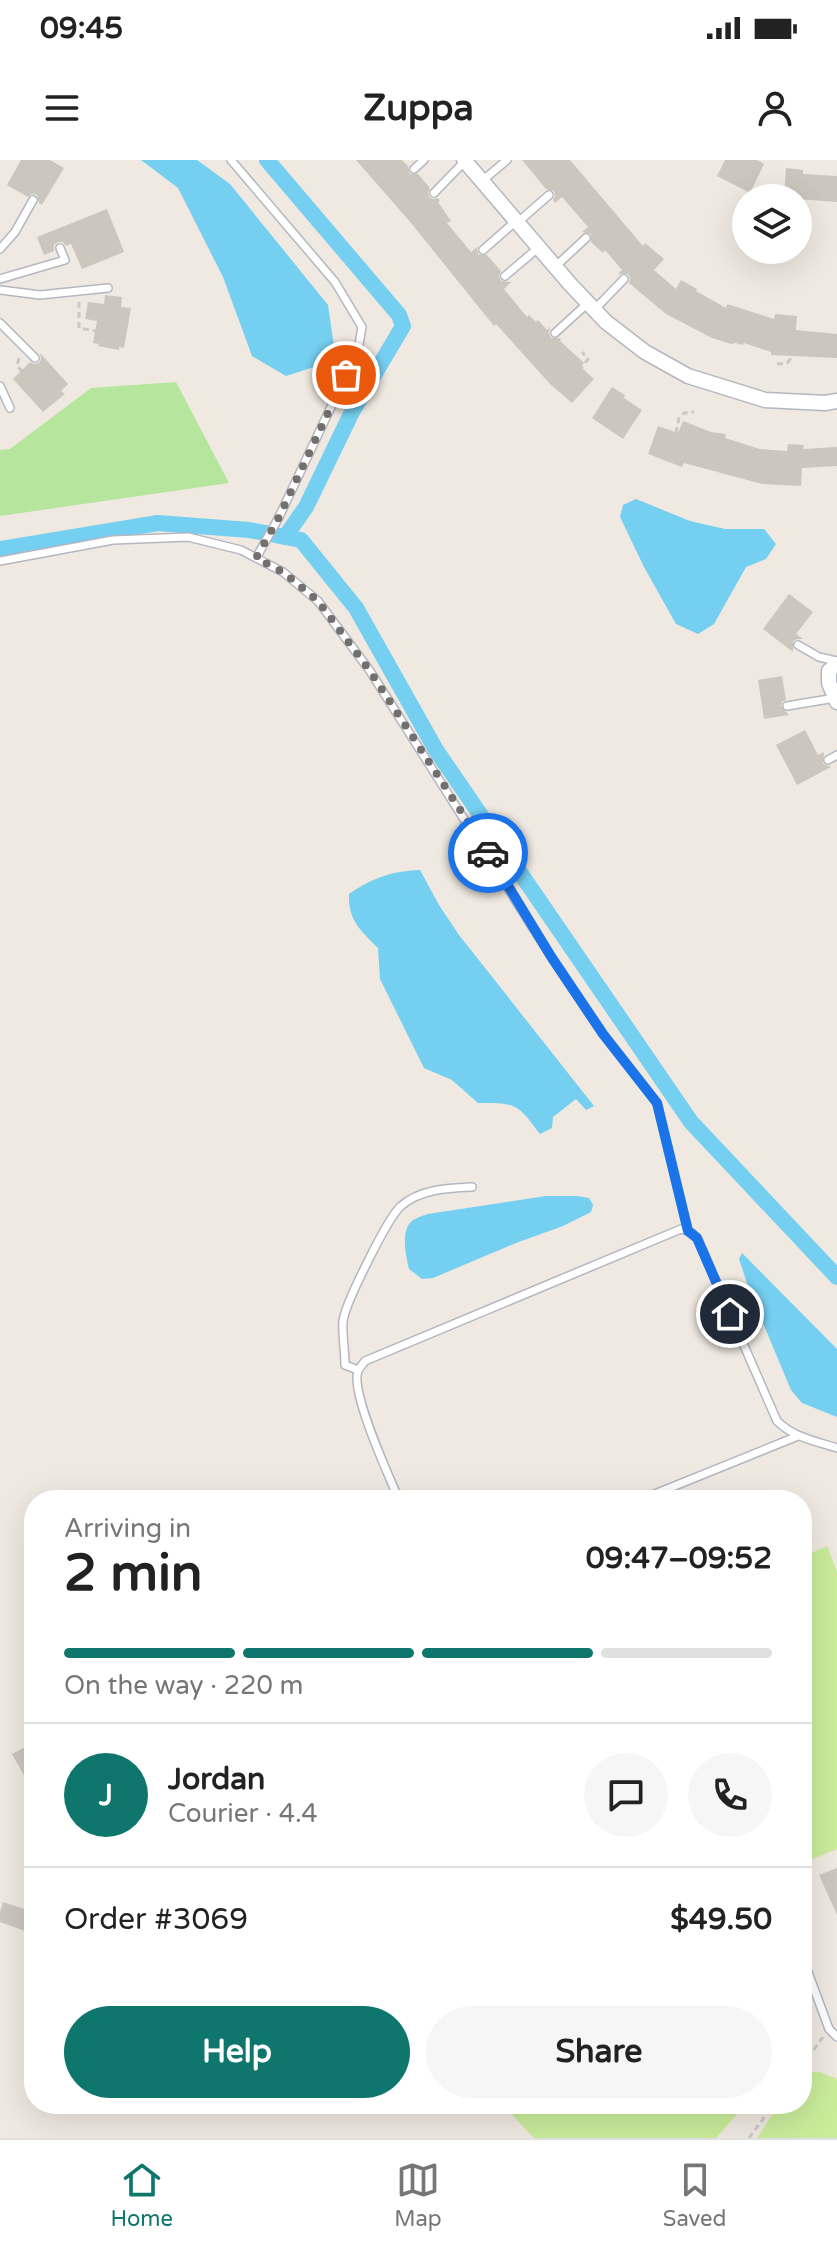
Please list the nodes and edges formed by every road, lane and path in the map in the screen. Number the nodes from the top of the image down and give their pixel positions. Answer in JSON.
{"nodes":[{"id":1,"x":231,"y":160,"type":"edge"},
{"id":2,"x":424,"y":160,"type":"edge"},
{"id":3,"x":465,"y":160,"type":"edge"},
{"id":4,"x":507,"y":160,"type":"edge"},
{"id":5,"x":414,"y":169,"type":"dead end"},
{"id":6,"x":482,"y":181,"type":"junction"},
{"id":7,"x":434,"y":193,"type":"dead end"},
{"id":8,"x":549,"y":195,"type":"dead end"},
{"id":9,"x":33,"y":200,"type":"dead end"},
{"id":10,"x":516,"y":222,"type":"junction"},
{"id":11,"x":586,"y":238,"type":"dead end"},
{"id":12,"x":60,"y":248,"type":"dead end"},
{"id":13,"x":538,"y":248,"type":"junction"},
{"id":14,"x":0,"y":249,"type":"edge"},
{"id":15,"x":483,"y":250,"type":"dead end"},
{"id":16,"x":556,"y":266,"type":"junction"},
{"id":17,"x":505,"y":276,"type":"dead end"},
{"id":18,"x":0,"y":279,"type":"edge"},
{"id":19,"x":624,"y":279,"type":"dead end"},
{"id":20,"x":108,"y":288,"type":"dead end"},
{"id":21,"x":0,"y":290,"type":"edge"},
{"id":22,"x":79,"y":290,"type":"junction"},
{"id":23,"x":591,"y":307,"type":"junction"},
{"id":24,"x":0,"y":323,"type":"edge"},
{"id":25,"x":96,"y":331,"type":"dead end"},
{"id":26,"x":555,"y":333,"type":"dead end"},
{"id":27,"x":582,"y":352,"type":"dead end"},
{"id":28,"x":796,"y":352,"type":"dead end"},
{"id":29,"x":35,"y":358,"type":"dead end"},
{"id":30,"x":777,"y":364,"type":"dead end"},
{"id":31,"x":579,"y":371,"type":"dead end"},
{"id":32,"x":0,"y":386,"type":"edge"},
{"id":33,"x":837,"y":401,"type":"edge"},
{"id":34,"x":10,"y":408,"type":"dead end"},
{"id":35,"x":694,"y":412,"type":"dead end"},
{"id":36,"x":676,"y":433,"type":"dead end"},
{"id":37,"x":256,"y":558,"type":"junction"},
{"id":38,"x":0,"y":561,"type":"edge"},
{"id":39,"x":798,"y":645,"type":"dead end"},
{"id":40,"x":837,"y":663,"type":"edge"},
{"id":41,"x":836,"y":700,"type":"edge"},
{"id":42,"x":787,"y":706,"type":"dead end"},
{"id":43,"x":837,"y":755,"type":"edge"},
{"id":44,"x":828,"y":760,"type":"dead end"},
{"id":45,"x":472,"y":1187,"type":"dead end"},
{"id":46,"x":688,"y":1231,"type":"junction"},
{"id":47,"x":358,"y":1370,"type":"junction"},
{"id":48,"x":798,"y":1436,"type":"junction"},
{"id":49,"x":837,"y":1448,"type":"edge"},
{"id":50,"x":395,"y":1490,"type":"edge"},
{"id":51,"x":665,"y":1490,"type":"edge"},
{"id":52,"x":812,"y":1983,"type":"edge"},
{"id":53,"x":829,"y":2029,"type":"junction"},
{"id":54,"x":837,"y":2037,"type":"edge"},
{"id":55,"x":812,"y":2052,"type":"edge"},
{"id":56,"x":767,"y":2114,"type":"edge"},
{"id":57,"x":749,"y":2138,"type":"edge"}],
"edges":[{"from":1,"to":37,"type":"lane"},
{"from":2,"to":5,"type":"lane"},
{"from":3,"to":6,"type":"street"},
{"from":3,"to":7,"type":"lane"},
{"from":4,"to":6,"type":"lane"},
{"from":6,"to":10,"type":"street"},
{"from":8,"to":10,"type":"lane"},
{"from":9,"to":14,"type":"lane"},
{"from":10,"to":13,"type":"street"},
{"from":10,"to":15,"type":"lane"},
{"from":11,"to":16,"type":"lane"},
{"from":12,"to":18,"type":"lane"},
{"from":13,"to":16,"type":"street"},
{"from":13,"to":17,"type":"lane"},
{"from":16,"to":23,"type":"street"},
{"from":19,"to":23,"type":"lane"},
{"from":20,"to":22,"type":"lane"},
{"from":21,"to":22,"type":"lane"},
{"from":22,"to":25,"type":"path"},
{"from":23,"to":26,"type":"lane"},
{"from":23,"to":33,"type":"street"},
{"from":24,"to":29,"type":"lane"},
{"from":27,"to":31,"type":"path"},
{"from":28,"to":30,"type":"path"},
{"from":32,"to":34,"type":"lane"},
{"from":35,"to":36,"type":"path"},
{"from":37,"to":38,"type":"lane"},
{"from":37,"to":46,"type":"lane"},
{"from":39,"to":40,"type":"lane"},
{"from":40,"to":41,"type":"street"},
{"from":41,"to":42,"type":"lane"},
{"from":43,"to":44,"type":"lane"},
{"from":45,"to":47,"type":"lane"},
{"from":46,"to":47,"type":"lane"},
{"from":46,"to":48,"type":"lane"},
{"from":47,"to":50,"type":"lane"},
{"from":48,"to":49,"type":"lane"},
{"from":48,"to":51,"type":"lane"},
{"from":52,"to":53,"type":"lane"},
{"from":53,"to":54,"type":"lane"},
{"from":53,"to":55,"type":"path"},
{"from":56,"to":57,"type":"path"}]}
